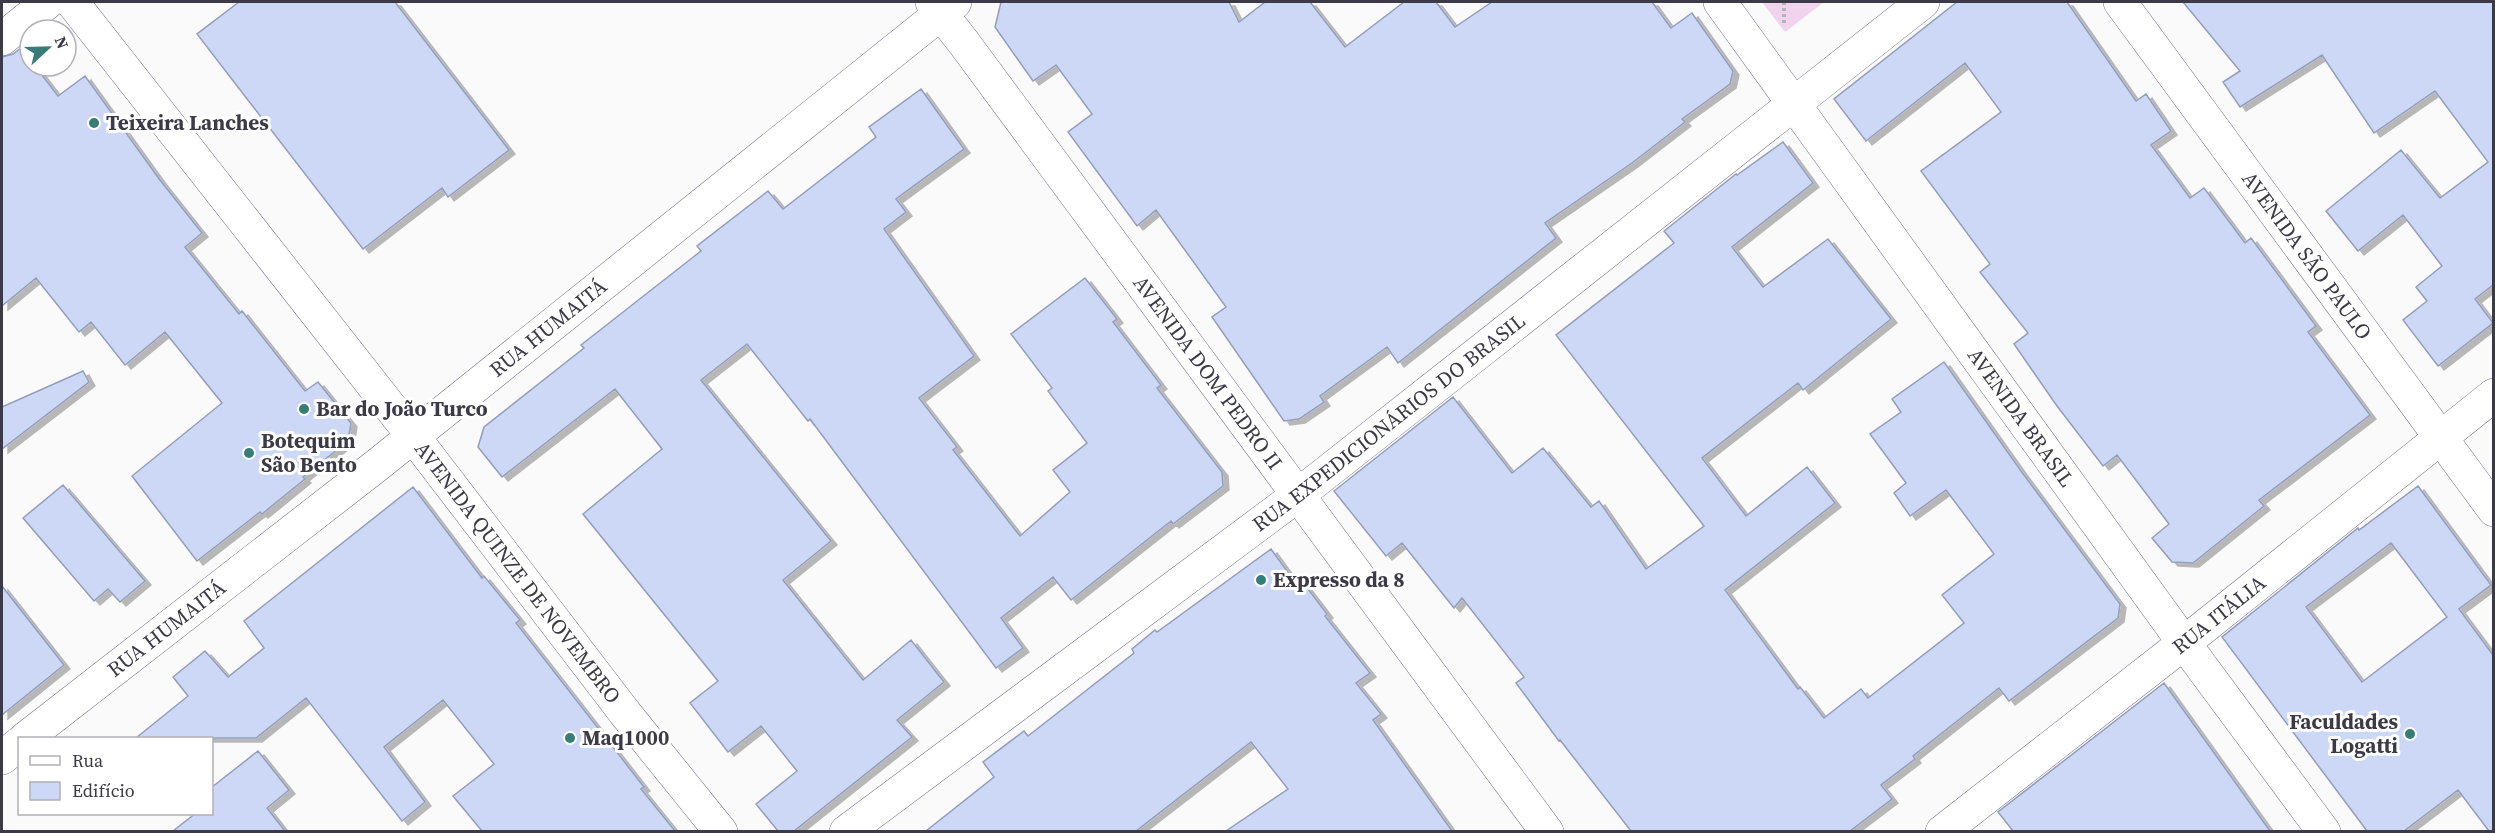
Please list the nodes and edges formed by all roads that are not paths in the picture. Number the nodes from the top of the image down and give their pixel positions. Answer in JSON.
{"nodes":[{"id":1,"x":48,"y":2,"type":"edge"},
{"id":2,"x":72,"y":2,"type":"edge"},
{"id":3,"x":1720,"y":2,"type":"edge"},
{"id":4,"x":1923,"y":2,"type":"edge"},
{"id":5,"x":2120,"y":2,"type":"edge"},
{"id":6,"x":942,"y":5,"type":"edge"},
{"id":7,"x":2,"y":39,"type":"edge"},
{"id":8,"x":1793,"y":104,"type":"junction"},
{"id":9,"x":2493,"y":395,"type":"edge"},
{"id":10,"x":413,"y":436,"type":"junction"},
{"id":11,"x":2441,"y":440,"type":"junction"},
{"id":12,"x":1298,"y":495,"type":"junction"},
{"id":13,"x":2493,"y":510,"type":"edge"},
{"id":14,"x":2184,"y":644,"type":"junction"},
{"id":15,"x":27,"y":737,"type":"edge"},
{"id":16,"x":18,"y":746,"type":"edge"},
{"id":17,"x":2,"y":758,"type":"edge"},
{"id":18,"x":721,"y":831,"type":"edge"},
{"id":19,"x":846,"y":831,"type":"edge"},
{"id":20,"x":1547,"y":831,"type":"edge"},
{"id":21,"x":1942,"y":831,"type":"edge"},
{"id":22,"x":2324,"y":831,"type":"edge"}],
"edges":[{"from":1,"to":7,"type":"street"},
{"from":2,"to":10,"type":"street","name":"AVENIDA QUINZE DE NOVEMBRO"},
{"from":3,"to":8,"type":"street","name":"AVENIDA BRASIL"},
{"from":4,"to":8,"type":"street","name":"RUA EXPEDICIONÁRIOS DO BRASIL"},
{"from":5,"to":11,"type":"street","name":"AVENIDA SÃO PAULO"},
{"from":6,"to":10,"type":"street","name":"RUA HUMAITÁ"},
{"from":6,"to":12,"type":"street","name":"AVENIDA DOM PEDRO II"},
{"from":8,"to":12,"type":"street","name":"RUA EXPEDICIONÁRIOS DO BRASIL"},
{"from":8,"to":14,"type":"street","name":"AVENIDA BRASIL"},
{"from":9,"to":11,"type":"street","name":"RUA ITÁLIA"},
{"from":10,"to":15,"type":"street","name":"RUA HUMAITÁ"},
{"from":10,"to":18,"type":"street","name":"AVENIDA QUINZE DE NOVEMBRO"},
{"from":11,"to":13,"type":"street","name":"AVENIDA SÃO PAULO"},
{"from":11,"to":14,"type":"street","name":"RUA ITÁLIA"},
{"from":12,"to":19,"type":"street","name":"RUA EXPEDICIONÁRIOS DO BRASIL"},
{"from":12,"to":20,"type":"street","name":"AVENIDA DOM PEDRO II"},
{"from":14,"to":21,"type":"street","name":"RUA ITÁLIA"},
{"from":14,"to":22,"type":"street","name":"AVENIDA BRASIL"},
{"from":16,"to":17,"type":"street"}]}
